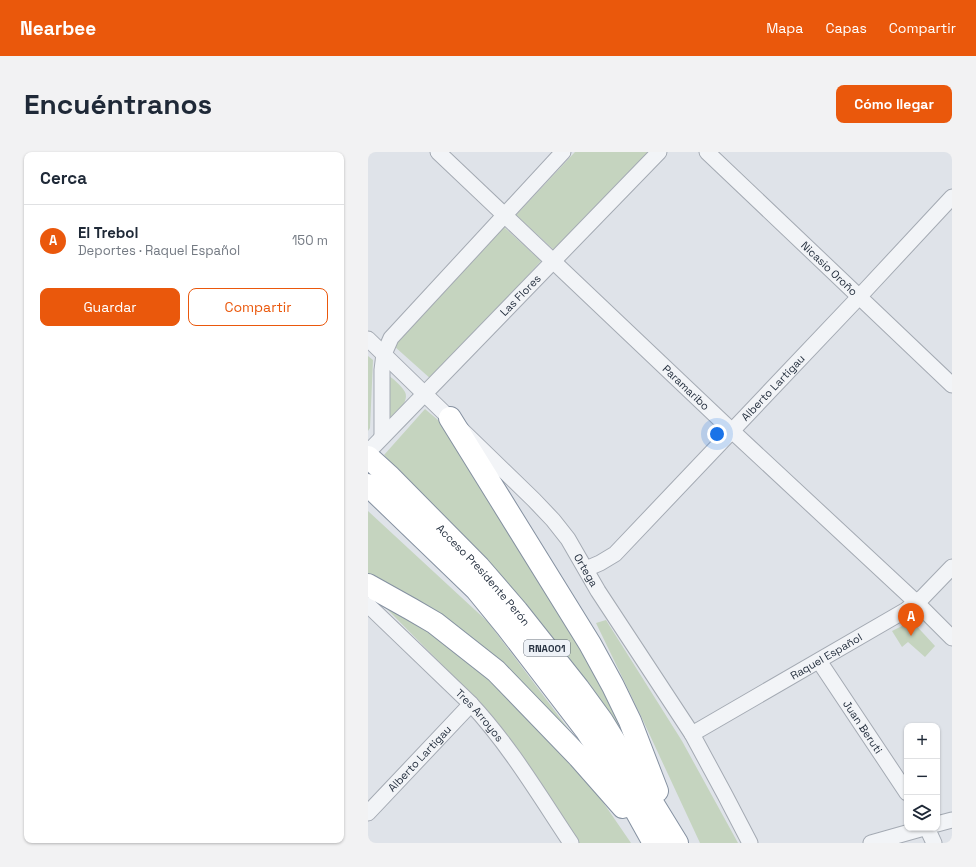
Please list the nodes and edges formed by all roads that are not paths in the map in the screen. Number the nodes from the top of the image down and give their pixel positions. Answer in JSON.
{"nodes":[{"id":1,"x":438,"y":152,"type":"edge"},
{"id":2,"x":563,"y":152,"type":"edge"},
{"id":3,"x":659,"y":152,"type":"edge"},
{"id":4,"x":707,"y":152,"type":"edge"},
{"id":5,"x":952,"y":197,"type":"edge"},
{"id":6,"x":504,"y":215,"type":"junction"},
{"id":7,"x":553,"y":262,"type":"junction"},
{"id":8,"x":859,"y":297,"type":"junction"},
{"id":9,"x":368,"y":339,"type":"edge"},
{"id":10,"x":384,"y":354,"type":"junction"},
{"id":11,"x":952,"y":385,"type":"edge"},
{"id":12,"x":425,"y":395,"type":"junction"},
{"id":13,"x":450,"y":418,"type":"junction"},
{"id":14,"x":732,"y":430,"type":"junction"},
{"id":15,"x":374,"y":448,"type":"edge"},
{"id":16,"x":379,"y":486,"type":"edge"},
{"id":17,"x":952,"y":567,"type":"edge"},
{"id":18,"x":586,"y":569,"type":"junction"},
{"id":19,"x":368,"y":585,"type":"edge"},
{"id":20,"x":917,"y":603,"type":"junction"},
{"id":21,"x":368,"y":605,"type":"edge"},
{"id":22,"x":952,"y":638,"type":"edge"},
{"id":23,"x":819,"y":661,"type":"junction"},
{"id":24,"x":471,"y":704,"type":"junction"},
{"id":25,"x":692,"y":734,"type":"junction"},
{"id":26,"x":904,"y":788,"type":"edge"},
{"id":27,"x":368,"y":814,"type":"edge"},
{"id":28,"x":952,"y":820,"type":"edge"},
{"id":29,"x":940,"y":823,"type":"edge"},
{"id":30,"x":913,"y":831,"type":"edge"},
{"id":31,"x":928,"y":831,"type":"edge"},
{"id":32,"x":677,"y":842,"type":"edge"},
{"id":33,"x":571,"y":843,"type":"edge"},
{"id":34,"x":651,"y":843,"type":"edge"},
{"id":35,"x":654,"y":843,"type":"edge"},
{"id":36,"x":750,"y":843,"type":"edge"},
{"id":37,"x":871,"y":843,"type":"edge"},
{"id":38,"x":934,"y":843,"type":"edge"}],
"edges":[{"from":1,"to":6,"type":"street","name":"Paramaribo"},
{"from":2,"to":6,"type":"street"},
{"from":3,"to":7,"type":"street","name":"Las Flores"},
{"from":4,"to":8,"type":"street","name":"Nicasio Oroño"},
{"from":5,"to":8,"type":"street","name":"Alberto Lartigau"},
{"from":6,"to":7,"type":"street","name":"Paramaribo"},
{"from":6,"to":10,"type":"street"},
{"from":7,"to":12,"type":"street","name":"Las Flores"},
{"from":7,"to":14,"type":"street","name":"Paramaribo"},
{"from":8,"to":11,"type":"street","name":"Nicasio Oroño"},
{"from":8,"to":14,"type":"street","name":"Alberto Lartigau"},
{"from":9,"to":10,"type":"street","name":"Ortega"},
{"from":10,"to":12,"type":"street","name":"Ortega"},
{"from":10,"to":15,"type":"street"},
{"from":12,"to":13,"type":"street","name":"Ortega"},
{"from":12,"to":15,"type":"street","name":"Las Flores"},
{"from":13,"to":18,"type":"street","name":"Ortega"},
{"from":13,"to":32,"type":"highway"},
{"from":14,"to":18,"type":"street","name":"Alberto Lartigau"},
{"from":14,"to":20,"type":"street","name":"Paramaribo"},
{"from":15,"to":16,"type":"highway","name":"Acceso Presidente Perón","number":"RNA001"},
{"from":16,"to":32,"type":"highway","name":"Acceso Presidente Perón","number":"RNA001"},
{"from":16,"to":35,"type":"highway","name":"Acceso Presidente Perón","number":"RNA001"},
{"from":17,"to":20,"type":"street","name":"Raquel Español"},
{"from":18,"to":25,"type":"street","name":"Ortega"},
{"from":19,"to":34,"type":"highway"},
{"from":20,"to":22,"type":"street","name":"Paramaribo"},
{"from":20,"to":23,"type":"street","name":"Raquel Español"},
{"from":21,"to":24,"type":"street","name":"Tres Arroyos"},
{"from":23,"to":25,"type":"street","name":"Raquel Español"},
{"from":23,"to":26,"type":"street","name":"Juan Beruti"},
{"from":24,"to":27,"type":"street","name":"Alberto Lartigau"},
{"from":24,"to":33,"type":"street","name":"Tres Arroyos"},
{"from":25,"to":36,"type":"street","name":"Ortega"},
{"from":28,"to":29,"type":"street"},
{"from":30,"to":37,"type":"street"},
{"from":31,"to":38,"type":"street"}]}
